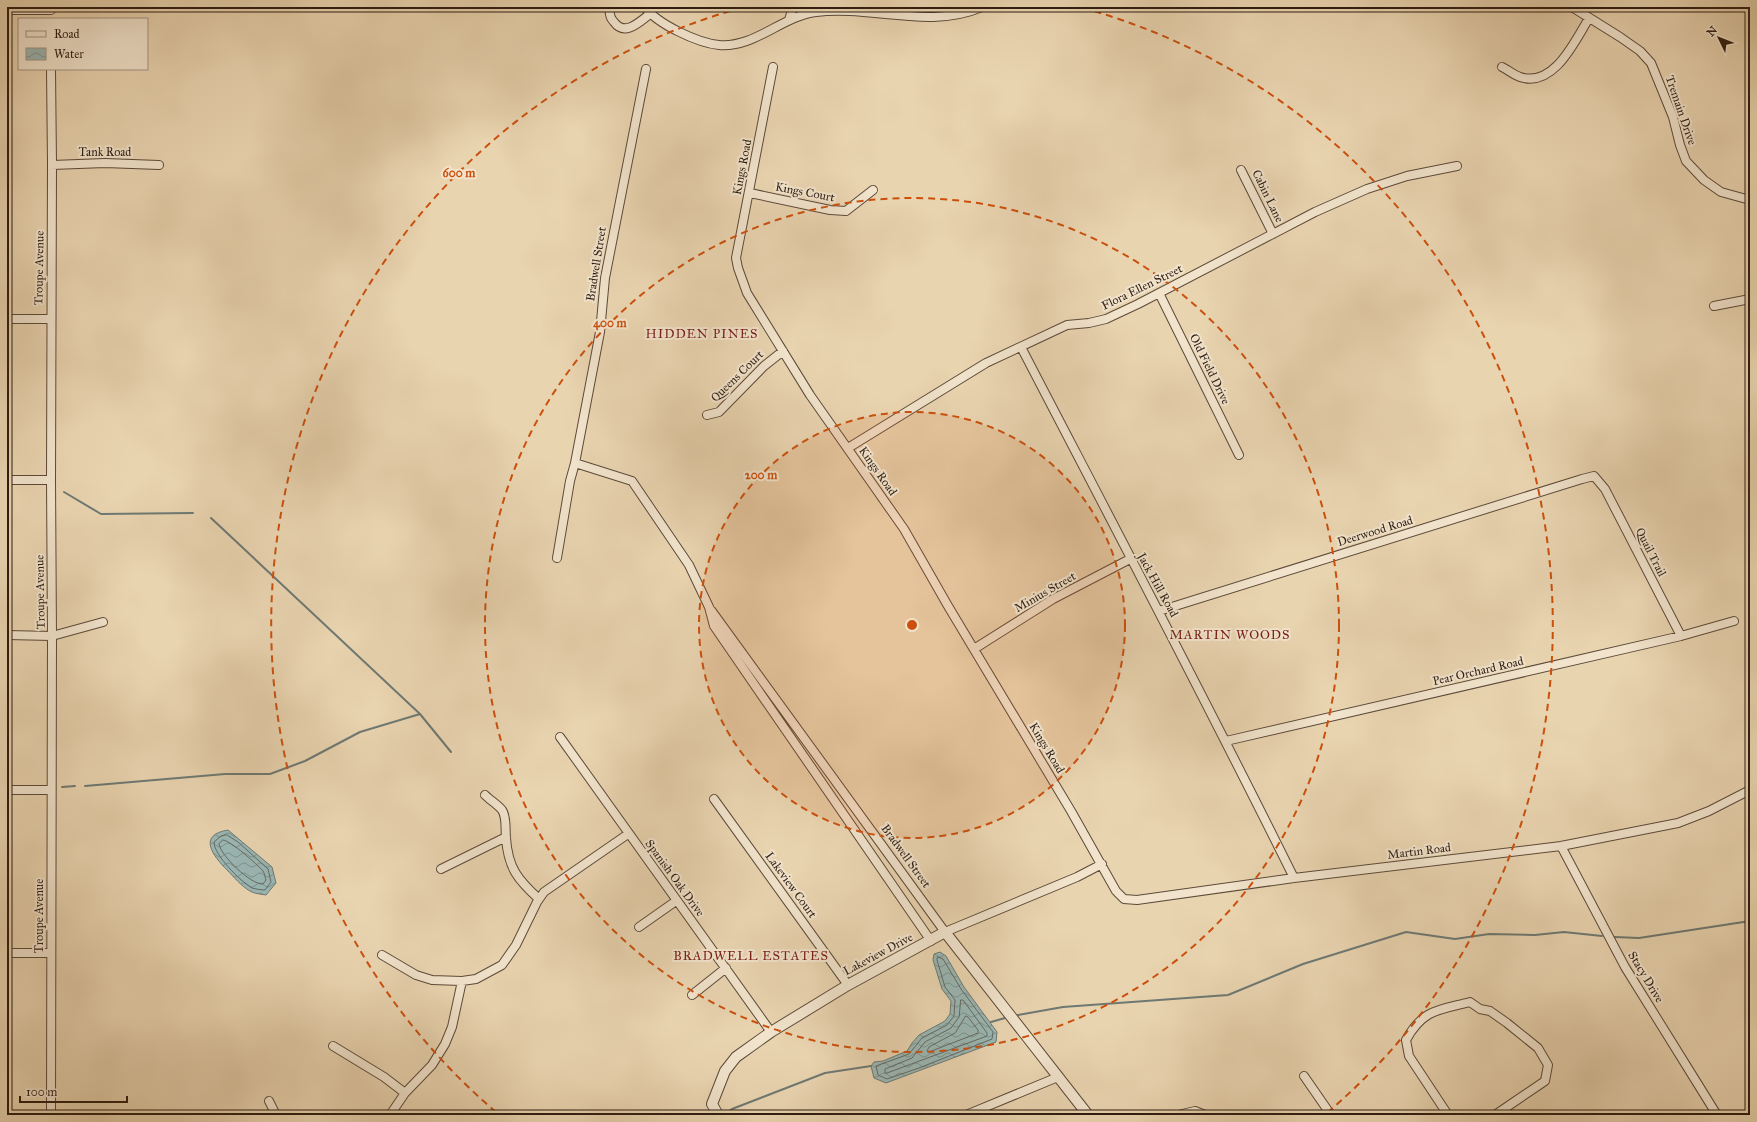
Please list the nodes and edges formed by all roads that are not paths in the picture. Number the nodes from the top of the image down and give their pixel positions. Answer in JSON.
{"nodes":[{"id":1,"x":610,"y":7,"type":"edge"},
{"id":2,"x":645,"y":7,"type":"edge"},
{"id":3,"x":793,"y":7,"type":"edge"},
{"id":4,"x":982,"y":7,"type":"edge"},
{"id":5,"x":1572,"y":7,"type":"edge"},
{"id":6,"x":51,"y":8,"type":"edge"},
{"id":7,"x":7,"y":10,"type":"edge"},
{"id":8,"x":864,"y":10,"type":"edge"},
{"id":9,"x":650,"y":14,"type":"junction"},
{"id":10,"x":1589,"y":18,"type":"junction"},
{"id":11,"x":789,"y":20,"type":"junction"},
{"id":12,"x":1502,"y":67,"type":"dead end"},
{"id":13,"x":773,"y":68,"type":"dead end"},
{"id":14,"x":646,"y":69,"type":"dead end"},
{"id":15,"x":51,"y":70,"type":"edge"},
{"id":16,"x":52,"y":165,"type":"junction"},
{"id":17,"x":159,"y":165,"type":"dead end"},
{"id":18,"x":1457,"y":166,"type":"dead end"},
{"id":19,"x":1241,"y":170,"type":"dead end"},
{"id":20,"x":873,"y":190,"type":"dead end"},
{"id":21,"x":750,"y":193,"type":"junction"},
{"id":22,"x":1750,"y":200,"type":"edge"},
{"id":23,"x":1273,"y":234,"type":"junction"},
{"id":24,"x":1159,"y":293,"type":"junction"},
{"id":25,"x":1750,"y":300,"type":"edge"},
{"id":26,"x":1714,"y":306,"type":"dead end"},
{"id":27,"x":7,"y":319,"type":"edge"},
{"id":28,"x":51,"y":319,"type":"junction"},
{"id":29,"x":1021,"y":347,"type":"junction"},
{"id":30,"x":783,"y":351,"type":"junction"},
{"id":31,"x":707,"y":415,"type":"dead end"},
{"id":32,"x":848,"y":448,"type":"junction"},
{"id":33,"x":1239,"y":455,"type":"dead end"},
{"id":34,"x":575,"y":463,"type":"junction"},
{"id":35,"x":7,"y":480,"type":"edge"},
{"id":36,"x":50,"y":480,"type":"junction"},
{"id":37,"x":1597,"y":480,"type":"joint"},
{"id":38,"x":557,"y":558,"type":"dead end"},
{"id":39,"x":1130,"y":559,"type":"junction"},
{"id":40,"x":709,"y":607,"type":"junction"},
{"id":41,"x":1159,"y":611,"type":"junction"},
{"id":42,"x":1734,"y":621,"type":"dead end"},
{"id":43,"x":103,"y":622,"type":"dead end"},
{"id":44,"x":7,"y":635,"type":"edge"},
{"id":45,"x":52,"y":636,"type":"junction"},
{"id":46,"x":1681,"y":636,"type":"junction"},
{"id":47,"x":974,"y":649,"type":"junction"},
{"id":48,"x":560,"y":737,"type":"dead end"},
{"id":49,"x":1226,"y":741,"type":"junction"},
{"id":50,"x":7,"y":790,"type":"edge"},
{"id":51,"x":51,"y":790,"type":"junction"},
{"id":52,"x":1750,"y":790,"type":"edge"},
{"id":53,"x":485,"y":795,"type":"dead end"},
{"id":54,"x":714,"y":799,"type":"dead end"},
{"id":55,"x":628,"y":834,"type":"junction"},
{"id":56,"x":506,"y":837,"type":"junction"},
{"id":57,"x":1561,"y":846,"type":"junction"},
{"id":58,"x":1102,"y":864,"type":"junction"},
{"id":59,"x":441,"y":869,"type":"dead end"},
{"id":60,"x":1294,"y":878,"type":"junction"},
{"id":61,"x":539,"y":899,"type":"junction"},
{"id":62,"x":676,"y":901,"type":"junction"},
{"id":63,"x":639,"y":926,"type":"dead end"},
{"id":64,"x":946,"y":932,"type":"junction"},
{"id":65,"x":930,"y":941,"type":"junction"},
{"id":66,"x":7,"y":953,"type":"edge"},
{"id":67,"x":51,"y":954,"type":"junction"},
{"id":68,"x":382,"y":954,"type":"dead end"},
{"id":69,"x":726,"y":968,"type":"junction"},
{"id":70,"x":462,"y":981,"type":"junction"},
{"id":71,"x":848,"y":985,"type":"junction"},
{"id":72,"x":692,"y":995,"type":"dead end"},
{"id":73,"x":771,"y":1032,"type":"junction"},
{"id":74,"x":333,"y":1046,"type":"dead end"},
{"id":75,"x":1304,"y":1076,"type":"dead end"},
{"id":76,"x":1058,"y":1077,"type":"junction"},
{"id":77,"x":405,"y":1093,"type":"junction"},
{"id":78,"x":269,"y":1101,"type":"dead end"},
{"id":79,"x":977,"y":1113,"type":"edge"},
{"id":80,"x":51,"y":1115,"type":"edge"},
{"id":81,"x":276,"y":1115,"type":"edge"},
{"id":82,"x":390,"y":1115,"type":"edge"},
{"id":83,"x":718,"y":1115,"type":"edge"},
{"id":84,"x":966,"y":1115,"type":"edge"},
{"id":85,"x":1088,"y":1115,"type":"edge"},
{"id":86,"x":1178,"y":1115,"type":"edge"},
{"id":87,"x":1204,"y":1115,"type":"edge"},
{"id":88,"x":1331,"y":1115,"type":"edge"},
{"id":89,"x":1448,"y":1115,"type":"edge"},
{"id":90,"x":1495,"y":1115,"type":"edge"},
{"id":91,"x":1717,"y":1115,"type":"edge"}],
"edges":[{"from":1,"to":9,"type":"street"},
{"from":2,"to":9,"type":"street"},
{"from":3,"to":11,"type":"street"},
{"from":4,"to":8,"type":"street"},
{"from":5,"to":10,"type":"street","name":"Tremain Drive"},
{"from":6,"to":7,"type":"street"},
{"from":8,"to":11,"type":"street"},
{"from":9,"to":11,"type":"street"},
{"from":10,"to":12,"type":"street"},
{"from":10,"to":22,"type":"street","name":"Tremain Drive"},
{"from":13,"to":21,"type":"street","name":"Kings Road"},
{"from":14,"to":34,"type":"street","name":"Bradwell Street"},
{"from":15,"to":16,"type":"street","name":"Troupe Avenue"},
{"from":16,"to":17,"type":"street","name":"Tank Road"},
{"from":16,"to":28,"type":"street","name":"Troupe Avenue"},
{"from":18,"to":23,"type":"street","name":"Flora Ellen Street"},
{"from":19,"to":23,"type":"street","name":"Cabin Lane"},
{"from":20,"to":21,"type":"street","name":"Kings Court"},
{"from":21,"to":30,"type":"street","name":"Kings Road"},
{"from":23,"to":24,"type":"street","name":"Flora Ellen Street"},
{"from":24,"to":29,"type":"street","name":"Flora Ellen Street"},
{"from":24,"to":33,"type":"street","name":"Old Field Drive"},
{"from":25,"to":26,"type":"street"},
{"from":27,"to":28,"type":"street"},
{"from":28,"to":36,"type":"street","name":"Troupe Avenue"},
{"from":29,"to":32,"type":"street","name":"Flora Ellen Street"},
{"from":29,"to":39,"type":"street","name":"Jack Hill Road"},
{"from":30,"to":31,"type":"street","name":"Queens Court"},
{"from":30,"to":32,"type":"street","name":"Kings Road"},
{"from":32,"to":47,"type":"street","name":"Kings Road"},
{"from":34,"to":38,"type":"street","name":"Bradwell Street"},
{"from":34,"to":40,"type":"street","name":"Bradwell Street"},
{"from":35,"to":36,"type":"street"},
{"from":36,"to":45,"type":"street","name":"Troupe Avenue"},
{"from":37,"to":41,"type":"street","name":"Deerwood Road"},
{"from":37,"to":46,"type":"street","name":"Quail Trail"},
{"from":39,"to":41,"type":"street","name":"Jack Hill Road"},
{"from":39,"to":47,"type":"street","name":"Minius Street"},
{"from":40,"to":64,"type":"street","name":"Bradwell Street"},
{"from":40,"to":65,"type":"street","name":"Bradwell Street"},
{"from":41,"to":49,"type":"street","name":"Jack Hill Road"},
{"from":42,"to":46,"type":"street","name":"Pear Orchard Road"},
{"from":43,"to":45,"type":"street"},
{"from":44,"to":45,"type":"street"},
{"from":45,"to":51,"type":"street","name":"Troupe Avenue"},
{"from":46,"to":49,"type":"street","name":"Pear Orchard Road"},
{"from":47,"to":58,"type":"street","name":"Kings Road"},
{"from":48,"to":55,"type":"street","name":"Spanish Oak Drive"},
{"from":49,"to":60,"type":"street","name":"Jack Hill Road"},
{"from":50,"to":51,"type":"street"},
{"from":51,"to":67,"type":"street","name":"Troupe Avenue"},
{"from":52,"to":57,"type":"street","name":"Martin Road"},
{"from":53,"to":56,"type":"street"},
{"from":54,"to":71,"type":"street","name":"Lakeview Court"},
{"from":55,"to":61,"type":"street"},
{"from":55,"to":62,"type":"street","name":"Spanish Oak Drive"},
{"from":56,"to":59,"type":"street"},
{"from":56,"to":61,"type":"street"},
{"from":57,"to":60,"type":"street","name":"Martin Road"},
{"from":57,"to":91,"type":"street","name":"Stacy Drive"},
{"from":58,"to":60,"type":"street","name":"Martin Road"},
{"from":58,"to":64,"type":"street","name":"Lakeview Drive"},
{"from":61,"to":70,"type":"street"},
{"from":62,"to":63,"type":"street"},
{"from":62,"to":69,"type":"street","name":"Spanish Oak Drive"},
{"from":64,"to":65,"type":"street","name":"Lakeview Drive"},
{"from":64,"to":76,"type":"street","name":"Bradwell Street"},
{"from":65,"to":71,"type":"street","name":"Lakeview Drive"},
{"from":66,"to":67,"type":"street"},
{"from":67,"to":80,"type":"street","name":"Troupe Avenue"},
{"from":68,"to":70,"type":"street"},
{"from":69,"to":72,"type":"street"},
{"from":69,"to":73,"type":"street","name":"Spanish Oak Drive"},
{"from":70,"to":77,"type":"street"},
{"from":71,"to":73,"type":"street","name":"Lakeview Drive"},
{"from":73,"to":83,"type":"street","name":"Lakeview Drive"},
{"from":74,"to":77,"type":"street"},
{"from":75,"to":88,"type":"street"},
{"from":76,"to":79,"type":"street"},
{"from":76,"to":85,"type":"street","name":"Bradwell Street"},
{"from":77,"to":82,"type":"street"},
{"from":78,"to":81,"type":"street"},
{"from":79,"to":84,"type":"street"},
{"from":86,"to":87,"type":"street"},
{"from":89,"to":90,"type":"street"}]}
